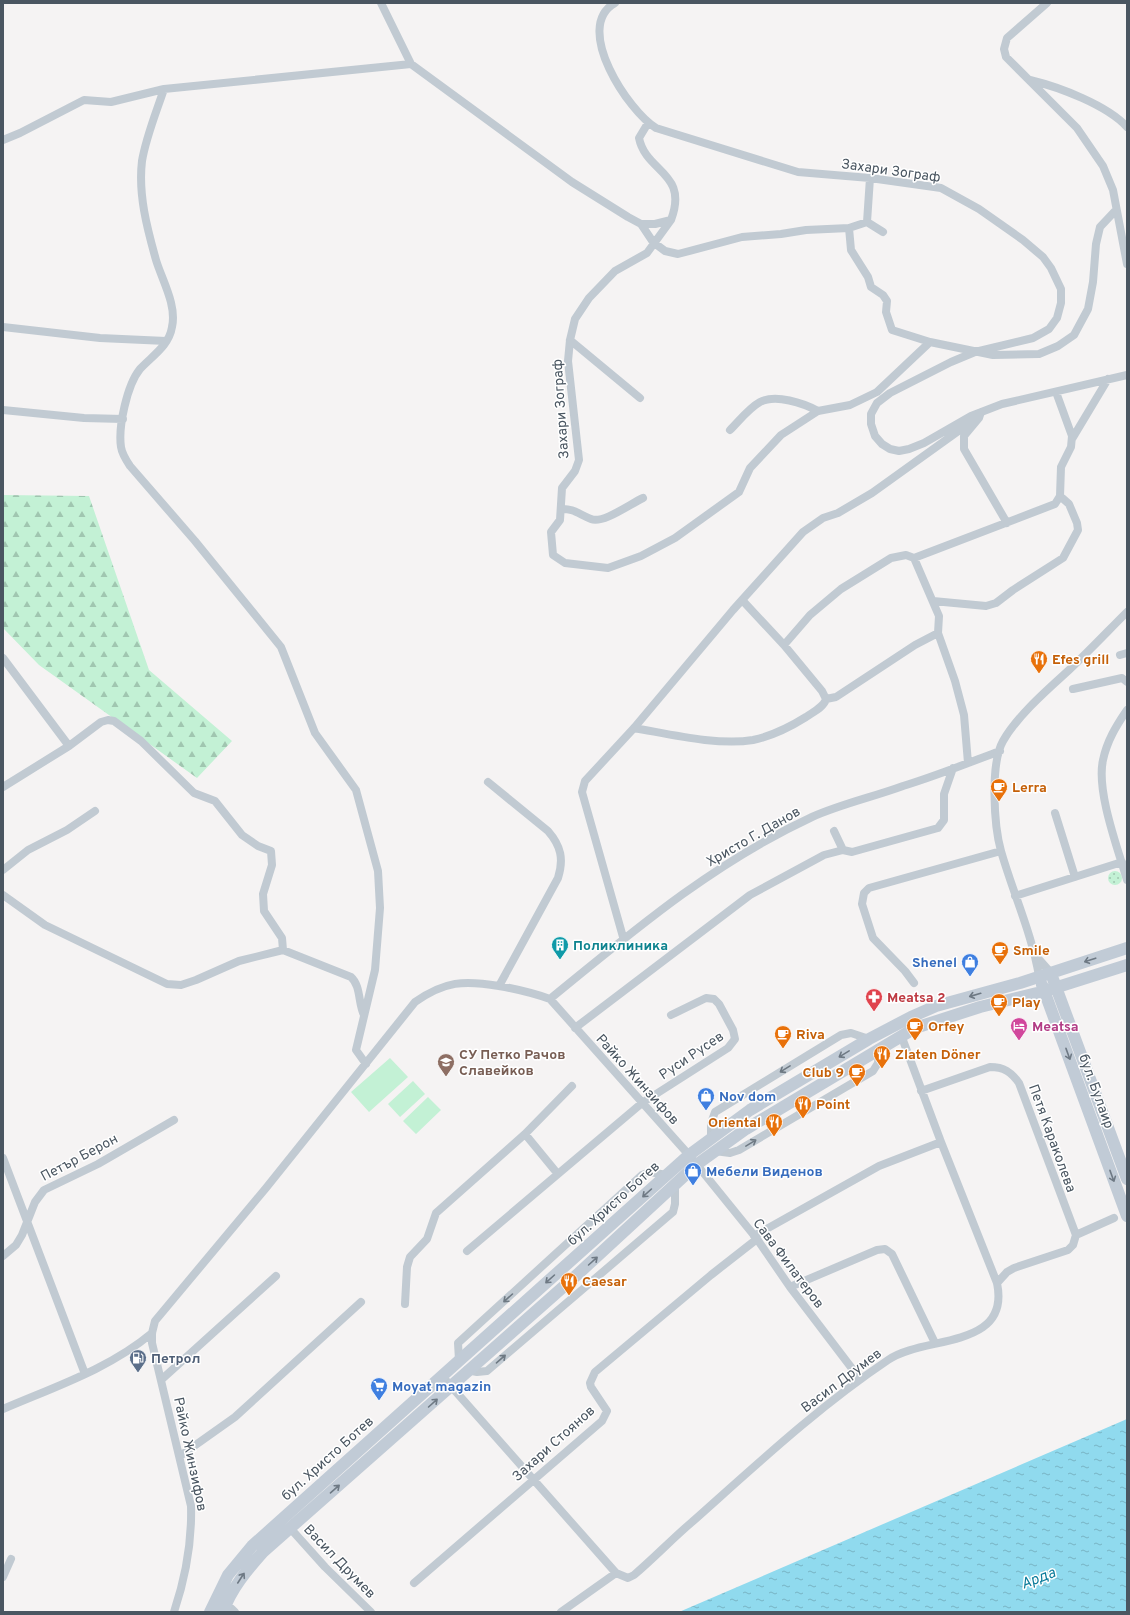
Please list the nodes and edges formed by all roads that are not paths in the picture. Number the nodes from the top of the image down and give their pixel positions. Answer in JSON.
{"nodes":[{"id":1,"x":381,"y":3,"type":"edge"},
{"id":2,"x":615,"y":3,"type":"edge"},
{"id":3,"x":1047,"y":3,"type":"edge"},
{"id":4,"x":411,"y":64,"type":"junction"},
{"id":5,"x":1030,"y":80,"type":"junction"},
{"id":6,"x":164,"y":89,"type":"junction"},
{"id":7,"x":648,"y":123,"type":"junction"},
{"id":8,"x":1127,"y":126,"type":"edge"},
{"id":9,"x":3,"y":140,"type":"edge"},
{"id":10,"x":870,"y":178,"type":"junction"},
{"id":11,"x":1116,"y":210,"type":"junction"},
{"id":12,"x":671,"y":220,"type":"junction"},
{"id":13,"x":867,"y":222,"type":"junction"},
{"id":14,"x":641,"y":224,"type":"junction"},
{"id":15,"x":849,"y":228,"type":"junction"},
{"id":16,"x":883,"y":232,"type":"dead end"},
{"id":17,"x":654,"y":242,"type":"junction"},
{"id":18,"x":1127,"y":264,"type":"edge"},
{"id":19,"x":3,"y":327,"type":"edge"},
{"id":20,"x":570,"y":340,"type":"junction"},
{"id":21,"x":166,"y":341,"type":"junction"},
{"id":22,"x":930,"y":342,"type":"junction"},
{"id":23,"x":975,"y":352,"type":"junction"},
{"id":24,"x":1127,"y":375,"type":"edge"},
{"id":25,"x":1108,"y":379,"type":"junction"},
{"id":26,"x":1056,"y":392,"type":"junction"},
{"id":27,"x":640,"y":398,"type":"dead end"},
{"id":28,"x":3,"y":410,"type":"edge"},
{"id":29,"x":818,"y":411,"type":"junction"},
{"id":30,"x":981,"y":412,"type":"junction"},
{"id":31,"x":971,"y":416,"type":"junction"},
{"id":32,"x":123,"y":419,"type":"junction"},
{"id":33,"x":730,"y":430,"type":"dead end"},
{"id":34,"x":1072,"y":439,"type":"junction"},
{"id":35,"x":1060,"y":496,"type":"junction"},
{"id":36,"x":643,"y":498,"type":"dead end"},
{"id":37,"x":561,"y":509,"type":"junction"},
{"id":38,"x":1007,"y":523,"type":"junction"},
{"id":39,"x":914,"y":558,"type":"junction"},
{"id":40,"x":743,"y":601,"type":"junction"},
{"id":41,"x":933,"y":601,"type":"junction"},
{"id":42,"x":1127,"y":612,"type":"edge"},
{"id":43,"x":938,"y":633,"type":"junction"},
{"id":44,"x":784,"y":645,"type":"junction"},
{"id":45,"x":3,"y":658,"type":"edge"},
{"id":46,"x":1127,"y":682,"type":"edge"},
{"id":47,"x":1073,"y":689,"type":"dead end"},
{"id":48,"x":826,"y":699,"type":"junction"},
{"id":49,"x":1127,"y":710,"type":"edge"},
{"id":50,"x":634,"y":728,"type":"junction"},
{"id":51,"x":70,"y":746,"type":"junction"},
{"id":52,"x":1000,"y":751,"type":"junction"},
{"id":53,"x":968,"y":763,"type":"junction"},
{"id":54,"x":953,"y":768,"type":"junction"},
{"id":55,"x":488,"y":782,"type":"dead end"},
{"id":56,"x":3,"y":787,"type":"edge"},
{"id":57,"x":95,"y":811,"type":"dead end"},
{"id":58,"x":1055,"y":813,"type":"dead end"},
{"id":59,"x":834,"y":831,"type":"dead end"},
{"id":60,"x":843,"y":850,"type":"junction"},
{"id":61,"x":1001,"y":851,"type":"junction"},
{"id":62,"x":1122,"y":862,"type":"junction"},
{"id":63,"x":3,"y":870,"type":"edge"},
{"id":64,"x":1075,"y":877,"type":"junction"},
{"id":65,"x":1127,"y":879,"type":"edge"},
{"id":66,"x":3,"y":895,"type":"edge"},
{"id":67,"x":1015,"y":896,"type":"junction"},
{"id":68,"x":623,"y":937,"type":"junction"},
{"id":69,"x":1127,"y":948,"type":"edge"},
{"id":70,"x":283,"y":950,"type":"junction"},
{"id":71,"x":1036,"y":956,"type":"junction"},
{"id":72,"x":1127,"y":965,"type":"edge"},
{"id":73,"x":1051,"y":973,"type":"junction"},
{"id":74,"x":1039,"y":976,"type":"junction"},
{"id":75,"x":914,"y":983,"type":"dead end"},
{"id":76,"x":498,"y":986,"type":"junction"},
{"id":77,"x":1050,"y":989,"type":"junction"},
{"id":78,"x":550,"y":999,"type":"junction"},
{"id":79,"x":364,"y":1015,"type":"junction"},
{"id":80,"x":671,"y":1015,"type":"dead end"},
{"id":81,"x":575,"y":1028,"type":"junction"},
{"id":82,"x":902,"y":1035,"type":"junction"},
{"id":83,"x":869,"y":1039,"type":"junction"},
{"id":84,"x":366,"y":1064,"type":"junction"},
{"id":85,"x":572,"y":1086,"type":"dead end"},
{"id":86,"x":922,"y":1091,"type":"junction"},
{"id":87,"x":642,"y":1103,"type":"junction"},
{"id":88,"x":174,"y":1120,"type":"dead end"},
{"id":89,"x":525,"y":1134,"type":"junction"},
{"id":90,"x":711,"y":1137,"type":"junction"},
{"id":91,"x":941,"y":1142,"type":"junction"},
{"id":92,"x":689,"y":1155,"type":"junction"},
{"id":93,"x":4,"y":1161,"type":"edge"},
{"id":94,"x":696,"y":1165,"type":"junction"},
{"id":95,"x":557,"y":1173,"type":"junction"},
{"id":96,"x":666,"y":1175,"type":"junction"},
{"id":97,"x":1127,"y":1179,"type":"edge"},
{"id":98,"x":675,"y":1186,"type":"junction"},
{"id":99,"x":1127,"y":1216,"type":"edge"},
{"id":100,"x":1114,"y":1218,"type":"dead end"},
{"id":101,"x":27,"y":1225,"type":"junction"},
{"id":102,"x":1076,"y":1235,"type":"junction"},
{"id":103,"x":755,"y":1238,"type":"junction"},
{"id":104,"x":467,"y":1251,"type":"dead end"},
{"id":105,"x":3,"y":1256,"type":"edge"},
{"id":106,"x":276,"y":1276,"type":"dead end"},
{"id":107,"x":997,"y":1284,"type":"junction"},
{"id":108,"x":790,"y":1287,"type":"junction"},
{"id":109,"x":361,"y":1302,"type":"dead end"},
{"id":110,"x":405,"y":1304,"type":"dead end"},
{"id":111,"x":152,"y":1330,"type":"junction"},
{"id":112,"x":935,"y":1343,"type":"junction"},
{"id":113,"x":459,"y":1360,"type":"junction"},
{"id":114,"x":467,"y":1370,"type":"junction"},
{"id":115,"x":85,"y":1374,"type":"junction"},
{"id":116,"x":442,"y":1376,"type":"junction"},
{"id":117,"x":860,"y":1378,"type":"junction"},
{"id":118,"x":161,"y":1380,"type":"junction"},
{"id":119,"x":450,"y":1386,"type":"junction"},
{"id":120,"x":3,"y":1409,"type":"edge"},
{"id":121,"x":180,"y":1456,"type":"junction"},
{"id":122,"x":534,"y":1478,"type":"junction"},
{"id":123,"x":290,"y":1528,"type":"junction"},
{"id":124,"x":11,"y":1559,"type":"dead end"},
{"id":125,"x":616,"y":1573,"type":"junction"},
{"id":126,"x":3,"y":1577,"type":"edge"},
{"id":127,"x":414,"y":1583,"type":"dead end"},
{"id":128,"x":230,"y":1611,"type":"edge"},
{"id":129,"x":174,"y":1612,"type":"edge"},
{"id":130,"x":210,"y":1612,"type":"edge"},
{"id":131,"x":371,"y":1612,"type":"edge"},
{"id":132,"x":561,"y":1612,"type":"edge"}],
"edges":[{"from":1,"to":4,"type":"street"},
{"from":2,"to":7,"type":"street","name":"Захари Зограф"},
{"from":3,"to":5,"type":"street"},
{"from":4,"to":6,"type":"street"},
{"from":4,"to":14,"type":"street"},
{"from":5,"to":8,"type":"street"},
{"from":5,"to":11,"type":"street"},
{"from":6,"to":9,"type":"street"},
{"from":6,"to":21,"type":"street"},
{"from":7,"to":10,"type":"street","name":"Захари Зограф"},
{"from":7,"to":12,"type":"street"},
{"from":10,"to":13,"type":"street"},
{"from":10,"to":23,"type":"street","name":"Захари Зограф"},
{"from":11,"to":18,"type":"street"},
{"from":11,"to":23,"type":"street"},
{"from":12,"to":14,"type":"street"},
{"from":12,"to":17,"type":"street","name":"Захари Зограф"},
{"from":13,"to":15,"type":"street"},
{"from":13,"to":16,"type":"street"},
{"from":14,"to":17,"type":"street"},
{"from":15,"to":17,"type":"street"},
{"from":15,"to":22,"type":"street"},
{"from":17,"to":20,"type":"street","name":"Захари Зограф"},
{"from":19,"to":21,"type":"street"},
{"from":20,"to":27,"type":"street"},
{"from":20,"to":37,"type":"street","name":"Захари Зограф"},
{"from":21,"to":32,"type":"street"},
{"from":22,"to":23,"type":"street"},
{"from":22,"to":29,"type":"street"},
{"from":23,"to":31,"type":"street","name":"Захари Зограф"},
{"from":24,"to":25,"type":"street","name":"Захари Зограф"},
{"from":25,"to":26,"type":"street","name":"Захари Зограф"},
{"from":25,"to":34,"type":"street"},
{"from":26,"to":30,"type":"street","name":"Захари Зограф"},
{"from":26,"to":34,"type":"street"},
{"from":28,"to":32,"type":"street"},
{"from":29,"to":33,"type":"street"},
{"from":29,"to":37,"type":"street"},
{"from":30,"to":31,"type":"street","name":"Захари Зограф"},
{"from":30,"to":38,"type":"street"},
{"from":31,"to":40,"type":"street"},
{"from":32,"to":79,"type":"street"},
{"from":34,"to":35,"type":"street"},
{"from":35,"to":38,"type":"street"},
{"from":35,"to":41,"type":"street"},
{"from":36,"to":37,"type":"street"},
{"from":38,"to":39,"type":"street"},
{"from":39,"to":41,"type":"street"},
{"from":39,"to":44,"type":"street"},
{"from":40,"to":44,"type":"street"},
{"from":40,"to":50,"type":"street"},
{"from":41,"to":43,"type":"street"},
{"from":42,"to":52,"type":"street"},
{"from":43,"to":48,"type":"street"},
{"from":43,"to":53,"type":"street"},
{"from":44,"to":48,"type":"street"},
{"from":45,"to":51,"type":"street"},
{"from":46,"to":47,"type":"street"},
{"from":48,"to":50,"type":"street"},
{"from":49,"to":62,"type":"street"},
{"from":50,"to":68,"type":"street"},
{"from":51,"to":56,"type":"street"},
{"from":51,"to":70,"type":"street"},
{"from":52,"to":53,"type":"street","name":"Христо Г. Данов"},
{"from":52,"to":61,"type":"street"},
{"from":53,"to":54,"type":"street","name":"Христо Г. Данов"},
{"from":54,"to":60,"type":"street"},
{"from":54,"to":68,"type":"street","name":"Христо Г. Данов"},
{"from":55,"to":76,"type":"street"},
{"from":57,"to":63,"type":"street"},
{"from":58,"to":64,"type":"street"},
{"from":59,"to":60,"type":"street"},
{"from":60,"to":81,"type":"street"},
{"from":61,"to":67,"type":"street"},
{"from":61,"to":75,"type":"street"},
{"from":62,"to":64,"type":"street"},
{"from":62,"to":65,"type":"street"},
{"from":64,"to":67,"type":"street"},
{"from":66,"to":70,"type":"street"},
{"from":67,"to":71,"type":"street"},
{"from":68,"to":78,"type":"street","name":"Христо Г. Данов"},
{"from":69,"to":73,"type":"main road","name":"бул. Христо Ботев","one_way":true},
{"from":70,"to":79,"type":"street"},
{"from":71,"to":73,"type":"street"},
{"from":71,"to":74,"type":"street"},
{"from":72,"to":77,"type":"main road","name":"бул. Христо Ботев"},
{"from":73,"to":74,"type":"main road","name":"бул. Христо Ботев"},
{"from":73,"to":77,"type":"main road","name":"бул. Булаир"},
{"from":74,"to":77,"type":"main road","name":"бул. Булаир"},
{"from":74,"to":83,"type":"main road","name":"бул. Христо Ботев","one_way":true},
{"from":76,"to":78,"type":"street"},
{"from":76,"to":84,"type":"street"},
{"from":77,"to":82,"type":"main road","name":"бул. Христо Ботев"},
{"from":77,"to":97,"type":"main road","name":"бул. Булаир"},
{"from":77,"to":99,"type":"main road","name":"бул. Булаир","one_way":true},
{"from":78,"to":81,"type":"street","name":"Райко Жинзифов"},
{"from":79,"to":84,"type":"street"},
{"from":80,"to":87,"type":"street","name":"Руси Русев"},
{"from":81,"to":87,"type":"street","name":"Райко Жинзифов"},
{"from":82,"to":86,"type":"street","name":"Васил Друмев"},
{"from":94,"to":82,"type":"main road","name":"бул. Христо Ботев","one_way":true},
{"from":83,"to":90,"type":"main road","name":"бул. Христо Ботев","one_way":true},
{"from":83,"to":90,"type":"street","one_way":true},
{"from":84,"to":111,"type":"street"},
{"from":85,"to":89,"type":"street"},
{"from":86,"to":91,"type":"street","name":"Васил Друмев"},
{"from":86,"to":102,"type":"street","name":"Петя Караколева"},
{"from":87,"to":92,"type":"street","name":"Райко Жинзифов"},
{"from":87,"to":95,"type":"street"},
{"from":88,"to":101,"type":"street","name":"Петър Берон"},
{"from":89,"to":95,"type":"street"},
{"from":89,"to":110,"type":"street"},
{"from":90,"to":92,"type":"main road","name":"бул. Христо Ботев"},
{"from":91,"to":103,"type":"street"},
{"from":91,"to":107,"type":"street","name":"Васил Друмев"},
{"from":92,"to":94,"type":"street","name":"Райко Жинзифов"},
{"from":92,"to":96,"type":"main road","name":"бул. Христо Ботев"},
{"from":93,"to":101,"type":"street"},
{"from":94,"to":98,"type":"main road","name":"бул. Христо Ботев"},
{"from":94,"to":103,"type":"street","name":"Сава Филатеров"},
{"from":95,"to":104,"type":"street"},
{"from":96,"to":113,"type":"main road","name":"бул. Христо Ботев","one_way":true},
{"from":96,"to":113,"type":"street","one_way":true},
{"from":114,"to":98,"type":"main road","name":"бул. Христо Ботев","one_way":true},
{"from":114,"to":98,"type":"street","one_way":true},
{"from":100,"to":102,"type":"street"},
{"from":101,"to":105,"type":"street","name":"Петър Берон"},
{"from":101,"to":115,"type":"street"},
{"from":102,"to":107,"type":"street"},
{"from":103,"to":108,"type":"street","name":"Сава Филатеров"},
{"from":103,"to":122,"type":"street","name":"Захари Стоянов"},
{"from":106,"to":118,"type":"street"},
{"from":107,"to":112,"type":"street","name":"Васил Друмев"},
{"from":108,"to":112,"type":"street"},
{"from":108,"to":117,"type":"street","name":"Сава Филатеров"},
{"from":109,"to":121,"type":"street"},
{"from":111,"to":115,"type":"street"},
{"from":111,"to":118,"type":"street","name":"Райко Жинзифов"},
{"from":112,"to":117,"type":"street","name":"Васил Друмев"},
{"from":113,"to":116,"type":"main road","name":"бул. Христо Ботев"},
{"from":114,"to":119,"type":"main road","name":"бул. Христо Ботев"},
{"from":115,"to":120,"type":"street"},
{"from":116,"to":119,"type":"street"},
{"from":116,"to":130,"type":"main road","name":"бул. Христо Ботев"},
{"from":117,"to":125,"type":"street","name":"Васил Друмев"},
{"from":118,"to":121,"type":"street","name":"Райко Жинзифов"},
{"from":119,"to":122,"type":"street"},
{"from":123,"to":119,"type":"main road","name":"бул. Христо Ботев","one_way":true},
{"from":121,"to":129,"type":"street","name":"Райко Жинзифов"},
{"from":122,"to":125,"type":"street"},
{"from":122,"to":127,"type":"street","name":"Захари Стоянов"},
{"from":128,"to":123,"type":"main road","name":"бул. Христо Ботев","one_way":true},
{"from":123,"to":131,"type":"street","name":"Васил Друмев"},
{"from":124,"to":126,"type":"street"},
{"from":125,"to":132,"type":"street"}]}
